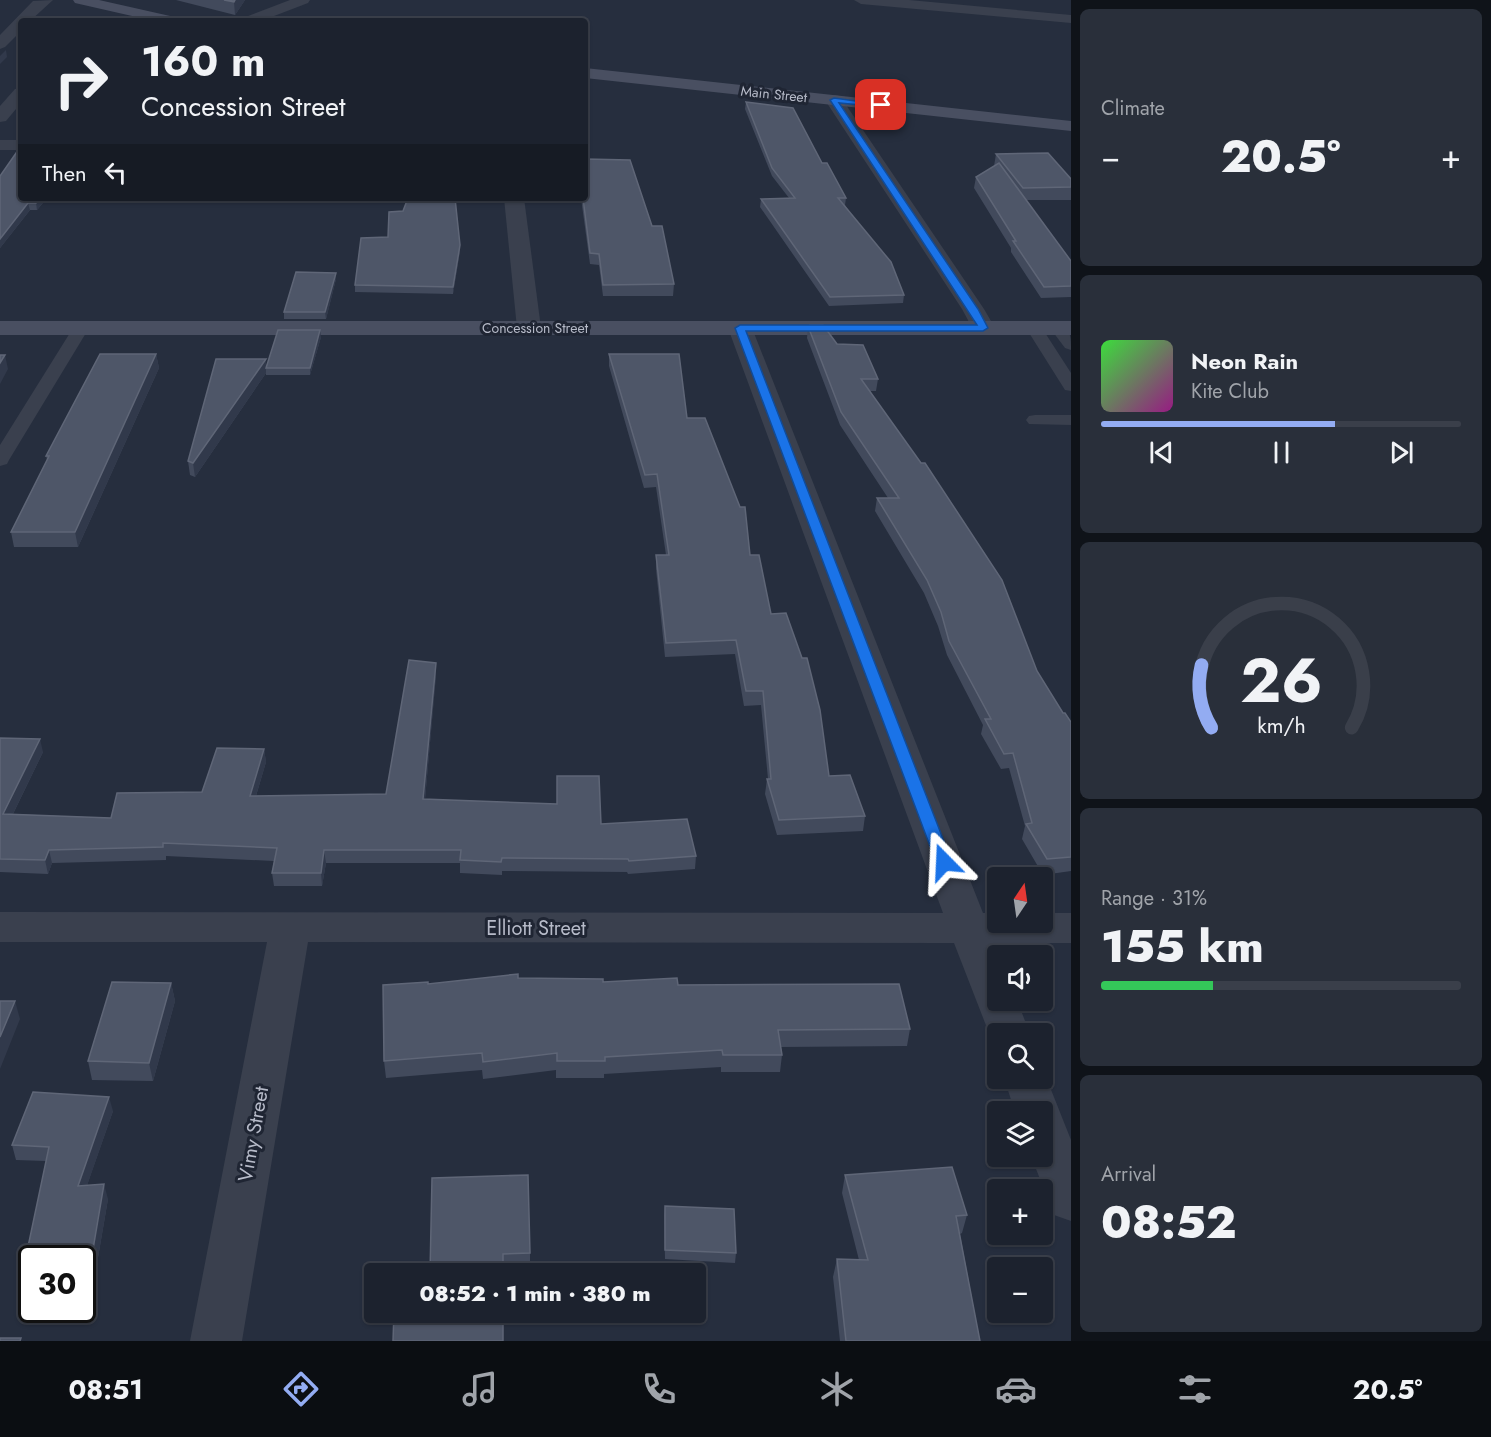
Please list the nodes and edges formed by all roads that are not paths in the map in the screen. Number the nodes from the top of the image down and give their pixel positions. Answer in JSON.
{"nodes":[{"id":1,"x":46,"y":0,"type":"edge"},
{"id":2,"x":81,"y":0,"type":"edge"},
{"id":3,"x":303,"y":0,"type":"edge"},
{"id":4,"x":861,"y":0,"type":"edge"},
{"id":5,"x":26,"y":18,"type":"edge"},
{"id":6,"x":161,"y":18,"type":"edge"},
{"id":7,"x":256,"y":18,"type":"edge"},
{"id":8,"x":1071,"y":19,"type":"edge"},
{"id":9,"x":18,"y":26,"type":"edge"},
{"id":10,"x":0,"y":44,"type":"edge"},
{"id":11,"x":18,"y":45,"type":"edge"},
{"id":12,"x":588,"y":73,"type":"edge"},
{"id":13,"x":18,"y":96,"type":"edge"},
{"id":14,"x":834,"y":100,"type":"junction"},
{"id":15,"x":0,"y":117,"type":"edge"},
{"id":16,"x":1071,"y":126,"type":"edge"},
{"id":17,"x":0,"y":145,"type":"edge"},
{"id":18,"x":18,"y":145,"type":"edge"},
{"id":19,"x":514,"y":201,"type":"edge"},
{"id":20,"x":0,"y":328,"type":"edge"},
{"id":21,"x":81,"y":328,"type":"junction"},
{"id":22,"x":528,"y":328,"type":"junction"},
{"id":23,"x":740,"y":328,"type":"junction"},
{"id":24,"x":983,"y":328,"type":"junction"},
{"id":25,"x":1034,"y":328,"type":"junction"},
{"id":26,"x":1067,"y":334,"type":"edge"},
{"id":27,"x":1071,"y":386,"type":"edge"},
{"id":28,"x":1035,"y":420,"type":"dead end"},
{"id":29,"x":1071,"y":420,"type":"edge"},
{"id":30,"x":0,"y":460,"type":"edge"},
{"id":31,"x":0,"y":927,"type":"edge"},
{"id":32,"x":290,"y":928,"type":"junction"},
{"id":33,"x":1071,"y":928,"type":"edge"},
{"id":34,"x":970,"y":929,"type":"junction"},
{"id":35,"x":1005,"y":1023,"type":"edge"},
{"id":36,"x":1053,"y":1153,"type":"edge"},
{"id":37,"x":1071,"y":1200,"type":"edge"},
{"id":38,"x":216,"y":1341,"type":"edge"}],
"edges":[{"from":1,"to":5,"type":"street"},
{"from":2,"to":6,"type":"main road"},
{"from":3,"to":7,"type":"street"},
{"from":4,"to":8,"type":"street"},
{"from":9,"to":10,"type":"street"},
{"from":10,"to":11,"type":"street"},
{"from":12,"to":14,"type":"main road","name":"Main Street"},
{"from":13,"to":15,"type":"street"},
{"from":14,"to":16,"type":"main road","name":"Main Street"},
{"from":14,"to":24,"type":"street"},
{"from":17,"to":18,"type":"street"},
{"from":19,"to":22,"type":"street"},
{"from":20,"to":21,"type":"main road","name":"Concession Street"},
{"from":21,"to":22,"type":"main road","name":"Concession Street"},
{"from":21,"to":30,"type":"lane"},
{"from":22,"to":23,"type":"main road","name":"Concession Street"},
{"from":23,"to":24,"type":"main road","name":"Concession Street"},
{"from":23,"to":34,"type":"street"},
{"from":24,"to":25,"type":"main road","name":"Concession Street"},
{"from":25,"to":26,"type":"main road","name":"Concession Street"},
{"from":25,"to":27,"type":"lane"},
{"from":28,"to":29,"type":"lane"},
{"from":31,"to":32,"type":"street","name":"Elliott Street"},
{"from":32,"to":34,"type":"street","name":"Elliott Street"},
{"from":32,"to":38,"type":"street","name":"Vimy Street"},
{"from":33,"to":34,"type":"street","name":"Elliott Street"},
{"from":34,"to":35,"type":"street"},
{"from":36,"to":37,"type":"street"}]}
